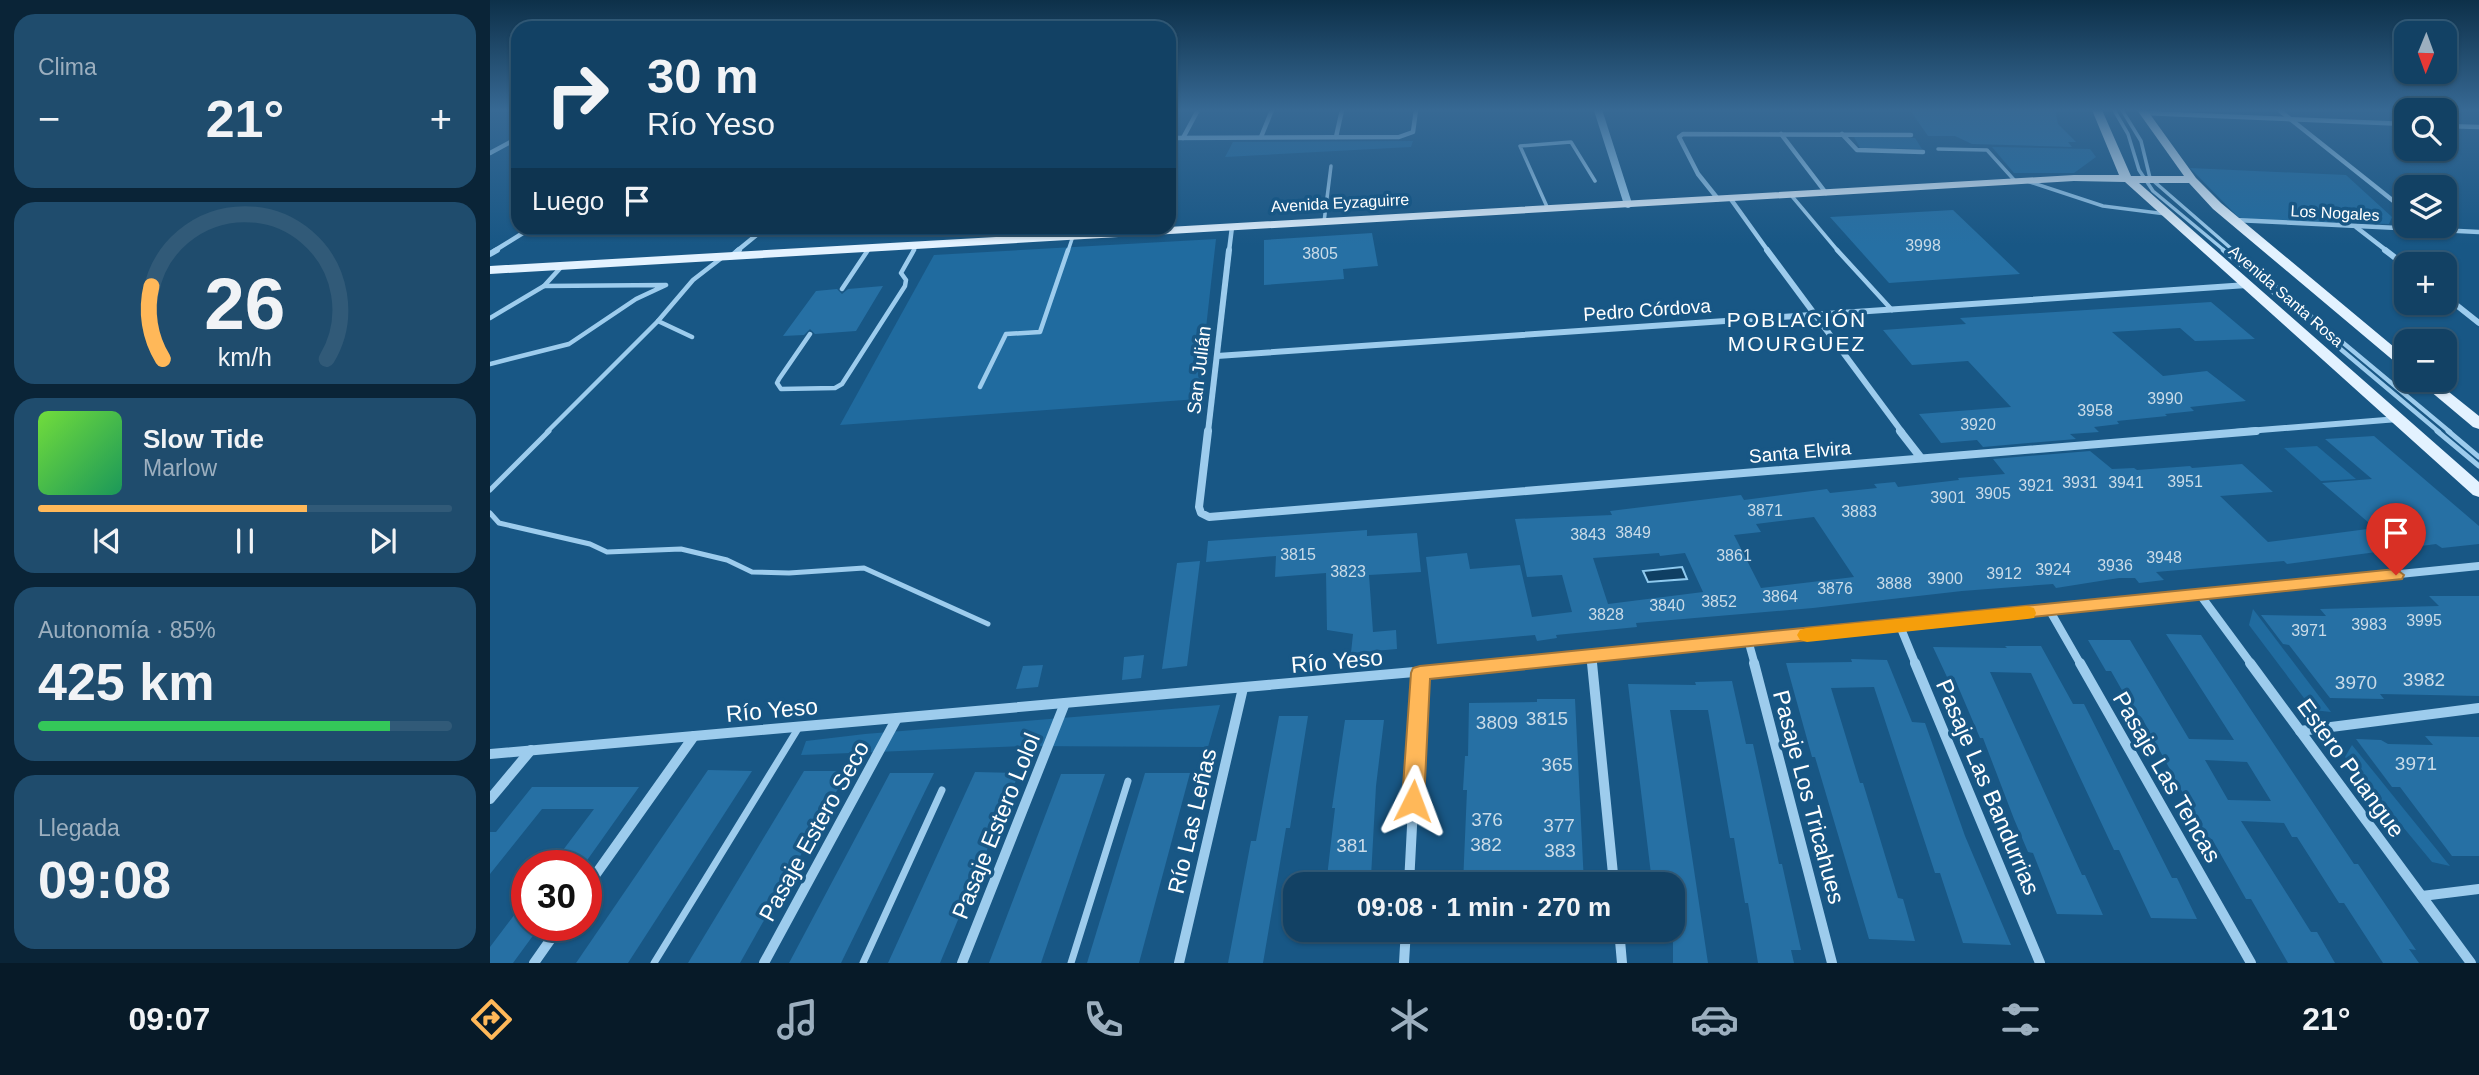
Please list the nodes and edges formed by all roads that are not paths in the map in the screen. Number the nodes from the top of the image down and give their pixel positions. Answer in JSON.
{"nodes":[{"id":1,"x":1524,"y":155,"type":"edge"},
{"id":2,"x":1579,"y":155,"type":"edge"},
{"id":3,"x":1612,"y":155,"type":"edge"},
{"id":4,"x":1688,"y":155,"type":"edge"},
{"id":5,"x":1797,"y":155,"type":"edge"},
{"id":6,"x":1992,"y":155,"type":"edge"},
{"id":7,"x":2115,"y":155,"type":"edge"},
{"id":8,"x":2134,"y":155,"type":"edge"},
{"id":9,"x":2141,"y":155,"type":"edge"},
{"id":10,"x":2174,"y":155,"type":"edge"},
{"id":11,"x":2336,"y":155,"type":"edge"},
{"id":12,"x":2117,"y":161,"type":"junction"},
{"id":13,"x":1331,"y":166,"type":"dead end"},
{"id":14,"x":2074,"y":178,"type":"junction"},
{"id":15,"x":2140,"y":178,"type":"junction"},
{"id":16,"x":2192,"y":180,"type":"junction"},
{"id":17,"x":1595,"y":181,"type":"dead end"},
{"id":18,"x":2022,"y":182,"type":"junction"},
{"id":19,"x":1826,"y":193,"type":"junction"},
{"id":20,"x":1791,"y":195,"type":"junction"},
{"id":21,"x":1724,"y":199,"type":"junction"},
{"id":22,"x":2394,"y":201,"type":"edge"},
{"id":23,"x":1628,"y":204,"type":"junction"},
{"id":24,"x":1548,"y":209,"type":"junction"},
{"id":25,"x":2167,"y":214,"type":"junction"},
{"id":26,"x":2232,"y":220,"type":"junction"},
{"id":27,"x":1324,"y":222,"type":"junction"},
{"id":28,"x":2355,"y":226,"type":"junction"},
{"id":29,"x":1232,"y":227,"type":"junction"},
{"id":30,"x":2394,"y":227,"type":"edge"},
{"id":31,"x":1176,"y":230,"type":"edge"},
{"id":32,"x":2457,"y":230,"type":"edge"},
{"id":33,"x":2479,"y":232,"type":"edge"},
{"id":34,"x":520,"y":235,"type":"edge"},
{"id":35,"x":756,"y":235,"type":"edge"},
{"id":36,"x":1091,"y":235,"type":"edge"},
{"id":37,"x":1073,"y":236,"type":"junction"},
{"id":38,"x":917,"y":245,"type":"junction"},
{"id":39,"x":869,"y":248,"type":"junction"},
{"id":40,"x":490,"y":254,"type":"edge"},
{"id":41,"x":728,"y":256,"type":"junction"},
{"id":42,"x":2394,"y":257,"type":"edge"},
{"id":43,"x":563,"y":265,"type":"junction"},
{"id":44,"x":490,"y":270,"type":"edge"},
{"id":45,"x":2248,"y":285,"type":"junction"},
{"id":46,"x":544,"y":286,"type":"junction"},
{"id":47,"x":842,"y":289,"type":"dead end"},
{"id":48,"x":2457,"y":306,"type":"edge"},
{"id":49,"x":1892,"y":310,"type":"junction"},
{"id":50,"x":1813,"y":315,"type":"junction"},
{"id":51,"x":490,"y":318,"type":"edge"},
{"id":52,"x":658,"y":321,"type":"junction"},
{"id":53,"x":2479,"y":323,"type":"edge"},
{"id":54,"x":810,"y":334,"type":"dead end"},
{"id":55,"x":692,"y":337,"type":"dead end"},
{"id":56,"x":2394,"y":354,"type":"edge"},
{"id":57,"x":1217,"y":356,"type":"junction"},
{"id":58,"x":490,"y":364,"type":"edge"},
{"id":59,"x":980,"y":387,"type":"dead end"},
{"id":60,"x":2440,"y":392,"type":"edge"},
{"id":61,"x":2400,"y":419,"type":"junction"},
{"id":62,"x":2479,"y":424,"type":"edge"},
{"id":63,"x":2479,"y":457,"type":"edge"},
{"id":64,"x":1921,"y":458,"type":"junction"},
{"id":65,"x":2479,"y":466,"type":"edge"},
{"id":66,"x":490,"y":489,"type":"edge"},
{"id":67,"x":2479,"y":491,"type":"edge"},
{"id":68,"x":490,"y":513,"type":"edge"},
{"id":69,"x":1204,"y":515,"type":"joint"},
{"id":70,"x":2479,"y":566,"type":"edge"},
{"id":71,"x":2201,"y":596,"type":"junction"},
{"id":72,"x":2050,"y":611,"type":"junction"},
{"id":73,"x":988,"y":624,"type":"dead end"},
{"id":74,"x":1900,"y":626,"type":"junction"},
{"id":75,"x":1748,"y":640,"type":"junction"},
{"id":76,"x":1591,"y":655,"type":"junction"},
{"id":77,"x":1420,"y":673,"type":"junction"},
{"id":78,"x":1243,"y":688,"type":"junction"},
{"id":79,"x":1065,"y":704,"type":"junction"},
{"id":80,"x":2479,"y":708,"type":"edge"},
{"id":81,"x":897,"y":718,"type":"junction"},
{"id":82,"x":799,"y":727,"type":"junction"},
{"id":83,"x":2300,"y":731,"type":"junction"},
{"id":84,"x":694,"y":736,"type":"junction"},
{"id":85,"x":531,"y":750,"type":"junction"},
{"id":86,"x":490,"y":754,"type":"edge"},
{"id":87,"x":1128,"y":781,"type":"dead end"},
{"id":88,"x":942,"y":790,"type":"dead end"},
{"id":89,"x":490,"y":799,"type":"edge"},
{"id":90,"x":602,"y":865,"type":"edge"},
{"id":91,"x":1410,"y":872,"type":"edge"},
{"id":92,"x":1613,"y":872,"type":"edge"},
{"id":93,"x":2479,"y":889,"type":"edge"},
{"id":94,"x":2422,"y":897,"type":"junction"},
{"id":95,"x":549,"y":941,"type":"edge"},
{"id":96,"x":1405,"y":942,"type":"edge"},
{"id":97,"x":1620,"y":942,"type":"edge"},
{"id":98,"x":534,"y":963,"type":"edge"},
{"id":99,"x":653,"y":963,"type":"edge"},
{"id":100,"x":764,"y":963,"type":"edge"},
{"id":101,"x":863,"y":963,"type":"edge"},
{"id":102,"x":962,"y":963,"type":"edge"},
{"id":103,"x":1071,"y":963,"type":"edge"},
{"id":104,"x":1179,"y":963,"type":"edge"},
{"id":105,"x":1404,"y":963,"type":"edge"},
{"id":106,"x":1622,"y":963,"type":"edge"},
{"id":107,"x":1832,"y":963,"type":"edge"},
{"id":108,"x":2040,"y":963,"type":"edge"},
{"id":109,"x":2251,"y":963,"type":"edge"},
{"id":110,"x":2471,"y":963,"type":"edge"}],
"edges":[{"from":1,"to":24,"type":"lane"},
{"from":2,"to":17,"type":"lane"},
{"from":3,"to":23,"type":"street"},
{"from":4,"to":21,"type":"street"},
{"from":5,"to":19,"type":"street"},
{"from":6,"to":18,"type":"lane"},
{"from":7,"to":12,"type":"main road","name":"Avenida Santa Rosa"},
{"from":8,"to":15,"type":"lane"},
{"from":9,"to":15,"type":"lane"},
{"from":10,"to":16,"type":"main road","name":"Avenida Santa Rosa"},
{"from":11,"to":22,"type":"street"},
{"from":12,"to":14,"type":"main road"},
{"from":12,"to":15,"type":"main road","name":"Avenida Santa Rosa"},
{"from":13,"to":27,"type":"lane"},
{"from":14,"to":15,"type":"main road","name":"Avenida Eyzaguirre"},
{"from":14,"to":18,"type":"main road","name":"Avenida Eyzaguirre"},
{"from":15,"to":16,"type":"main road","name":"Avenida Eyzaguirre"},
{"from":15,"to":25,"type":"main road","name":"Avenida Santa Rosa"},
{"from":15,"to":63,"type":"lane"},
{"from":15,"to":65,"type":"lane"},
{"from":16,"to":26,"type":"main road","name":"Avenida Santa Rosa"},
{"from":18,"to":19,"type":"main road","name":"Avenida Eyzaguirre"},
{"from":18,"to":25,"type":"lane"},
{"from":19,"to":20,"type":"main road","name":"Avenida Eyzaguirre"},
{"from":20,"to":21,"type":"main road","name":"Avenida Eyzaguirre"},
{"from":20,"to":49,"type":"lane"},
{"from":21,"to":23,"type":"main road","name":"Avenida Eyzaguirre"},
{"from":21,"to":50,"type":"street"},
{"from":23,"to":24,"type":"main road","name":"Avenida Eyzaguirre"},
{"from":24,"to":27,"type":"main road","name":"Avenida Eyzaguirre"},
{"from":25,"to":45,"type":"main road","name":"Avenida Santa Rosa"},
{"from":26,"to":28,"type":"street","name":"Los Nogales"},
{"from":26,"to":56,"type":"main road","name":"Avenida Santa Rosa"},
{"from":27,"to":29,"type":"main road","name":"Avenida Eyzaguirre"},
{"from":28,"to":30,"type":"street","name":"Los Nogales"},
{"from":28,"to":42,"type":"street"},
{"from":29,"to":31,"type":"main road","name":"Avenida Eyzaguirre"},
{"from":29,"to":57,"type":"street","name":"San Julián"},
{"from":32,"to":33,"type":"street","name":"Los Nogales"},
{"from":34,"to":40,"type":"street"},
{"from":35,"to":41,"type":"street"},
{"from":36,"to":37,"type":"main road","name":"Avenida Eyzaguirre"},
{"from":37,"to":38,"type":"main road","name":"Avenida Eyzaguirre"},
{"from":37,"to":59,"type":"lane"},
{"from":38,"to":39,"type":"main road","name":"Avenida Eyzaguirre"},
{"from":38,"to":54,"type":"lane"},
{"from":39,"to":41,"type":"main road","name":"Avenida Eyzaguirre"},
{"from":39,"to":47,"type":"lane"},
{"from":41,"to":43,"type":"main road","name":"Avenida Eyzaguirre"},
{"from":41,"to":52,"type":"lane"},
{"from":43,"to":44,"type":"main road","name":"Avenida Eyzaguirre"},
{"from":43,"to":46,"type":"lane"},
{"from":45,"to":49,"type":"street","name":"Pedro Córdova"},
{"from":45,"to":61,"type":"main road","name":"Avenida Santa Rosa"},
{"from":46,"to":51,"type":"lane"},
{"from":46,"to":58,"type":"lane"},
{"from":48,"to":53,"type":"street"},
{"from":49,"to":50,"type":"street","name":"Pedro Córdova"},
{"from":50,"to":57,"type":"street","name":"Pedro Córdova"},
{"from":50,"to":64,"type":"street"},
{"from":52,"to":55,"type":"lane"},
{"from":52,"to":66,"type":"lane"},
{"from":57,"to":69,"type":"street","name":"San Julián"},
{"from":60,"to":62,"type":"main road"},
{"from":61,"to":64,"type":"street","name":"Santa Elvira"},
{"from":61,"to":67,"type":"main road","name":"Avenida Santa Rosa"},
{"from":64,"to":69,"type":"street","name":"Santa Elvira"},
{"from":68,"to":73,"type":"lane"},
{"from":70,"to":71,"type":"street","name":"Río Yeso"},
{"from":71,"to":72,"type":"street","name":"Río Yeso"},
{"from":71,"to":83,"type":"street","name":"Estero Puangue"},
{"from":72,"to":74,"type":"street","name":"Río Yeso"},
{"from":72,"to":109,"type":"street","name":"Pasaje Las Tencas"},
{"from":74,"to":75,"type":"street","name":"Río Yeso"},
{"from":74,"to":108,"type":"street","name":"Pasaje Las Bandurrias"},
{"from":75,"to":76,"type":"street","name":"Río Yeso"},
{"from":75,"to":107,"type":"street","name":"Pasaje Los Tricahues"},
{"from":76,"to":77,"type":"street","name":"Río Yeso"},
{"from":76,"to":92,"type":"street"},
{"from":77,"to":78,"type":"street","name":"Río Yeso"},
{"from":77,"to":91,"type":"street"},
{"from":78,"to":79,"type":"street","name":"Río Yeso"},
{"from":78,"to":104,"type":"street","name":"Río Las Leñas"},
{"from":79,"to":81,"type":"street","name":"Río Yeso"},
{"from":79,"to":102,"type":"street","name":"Pasaje Estero Lolol"},
{"from":80,"to":83,"type":"street"},
{"from":81,"to":82,"type":"street","name":"Río Yeso"},
{"from":81,"to":100,"type":"street","name":"Pasaje Estero Seco"},
{"from":82,"to":84,"type":"street","name":"Río Yeso"},
{"from":82,"to":99,"type":"lane"},
{"from":83,"to":94,"type":"street","name":"Estero Puangue"},
{"from":84,"to":85,"type":"street","name":"Río Yeso"},
{"from":84,"to":90,"type":"street"},
{"from":85,"to":86,"type":"street","name":"Río Yeso"},
{"from":85,"to":89,"type":"street"},
{"from":87,"to":103,"type":"lane"},
{"from":88,"to":101,"type":"lane"},
{"from":93,"to":94,"type":"street"},
{"from":94,"to":110,"type":"street","name":"Estero Puangue"},
{"from":95,"to":98,"type":"street"},
{"from":96,"to":105,"type":"street"},
{"from":97,"to":106,"type":"street"}]}
